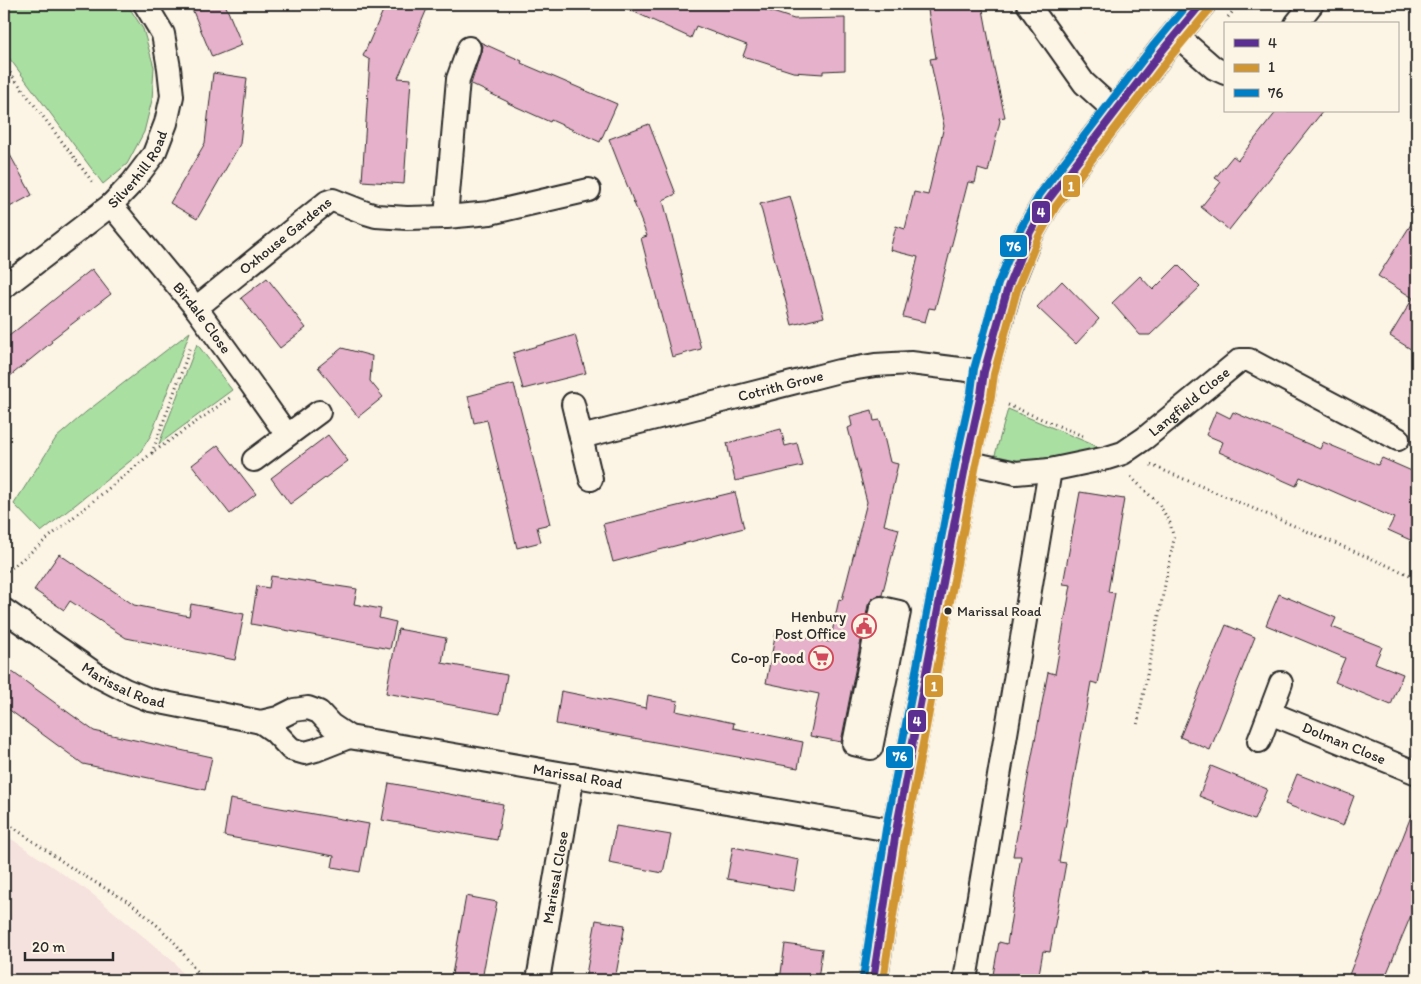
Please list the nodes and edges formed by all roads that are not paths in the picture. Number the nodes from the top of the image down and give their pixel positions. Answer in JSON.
{"nodes":[{"id":1,"x":145,"y":4,"type":"edge"},
{"id":2,"x":1028,"y":4,"type":"edge"},
{"id":3,"x":1201,"y":4,"type":"edge"},
{"id":4,"x":1312,"y":4,"type":"edge"},
{"id":5,"x":1298,"y":22,"type":"edge"},
{"id":6,"x":1175,"y":34,"type":"junction"},
{"id":7,"x":469,"y":48,"type":"dead end"},
{"id":8,"x":1224,"y":73,"type":"edge"},
{"id":9,"x":1115,"y":111,"type":"junction"},
{"id":10,"x":589,"y":190,"type":"dead end"},
{"id":11,"x":111,"y":205,"type":"junction"},
{"id":12,"x":446,"y":217,"type":"junction"},
{"id":13,"x":4,"y":287,"type":"edge"},
{"id":14,"x":199,"y":313,"type":"junction"},
{"id":15,"x":982,"y":383,"type":"junction"},
{"id":16,"x":573,"y":404,"type":"dead end"},
{"id":17,"x":319,"y":412,"type":"dead end"},
{"id":18,"x":287,"y":435,"type":"junction"},
{"id":19,"x":581,"y":437,"type":"junction"},
{"id":20,"x":1398,"y":439,"type":"dead end"},
{"id":21,"x":254,"y":460,"type":"dead end"},
{"id":22,"x":966,"y":462,"type":"junction"},
{"id":23,"x":1050,"y":470,"type":"junction"},
{"id":24,"x":591,"y":479,"type":"dead end"},
{"id":25,"x":882,"y":608,"type":"joint"},
{"id":26,"x":4,"y":610,"type":"edge"},
{"id":27,"x":1281,"y":684,"type":"dead end"},
{"id":28,"x":1270,"y":713,"type":"junction"},
{"id":29,"x":261,"y":722,"type":"junction"},
{"id":30,"x":349,"y":737,"type":"junction"},
{"id":31,"x":1259,"y":741,"type":"dead end"},
{"id":32,"x":1417,"y":773,"type":"edge"},
{"id":33,"x":573,"y":775,"type":"junction"},
{"id":34,"x":896,"y":831,"type":"junction"},
{"id":35,"x":538,"y":980,"type":"edge"},
{"id":36,"x":873,"y":980,"type":"edge"},
{"id":37,"x":965,"y":980,"type":"edge"}],
"edges":[{"from":1,"to":11,"type":"street","name":"Silverhill Road"},
{"from":2,"to":9,"type":"street"},
{"from":3,"to":6,"type":"main road"},
{"from":4,"to":5,"type":"street"},
{"from":6,"to":8,"type":"street"},
{"from":6,"to":9,"type":"main road"},
{"from":7,"to":12,"type":"street"},
{"from":9,"to":15,"type":"main road"},
{"from":10,"to":12,"type":"street","name":"Oxhouse Gardens"},
{"from":11,"to":13,"type":"street","name":"Silverhill Road"},
{"from":11,"to":14,"type":"street","name":"Birdale Close"},
{"from":12,"to":14,"type":"street","name":"Oxhouse Gardens"},
{"from":14,"to":18,"type":"street","name":"Birdale Close"},
{"from":15,"to":19,"type":"street","name":"Cotrith Grove"},
{"from":15,"to":22,"type":"main road"},
{"from":16,"to":19,"type":"street"},
{"from":17,"to":18,"type":"street"},
{"from":18,"to":21,"type":"street"},
{"from":19,"to":24,"type":"street"},
{"from":20,"to":23,"type":"street","name":"Langfield Close"},
{"from":22,"to":23,"type":"street","name":"Langfield Close"},
{"from":22,"to":34,"type":"main road"},
{"from":23,"to":37,"type":"street"},
{"from":25,"to":25,"type":"street"},
{"from":26,"to":29,"type":"street","name":"Marissal Road"},
{"from":27,"to":28,"type":"street"},
{"from":28,"to":31,"type":"street"},
{"from":28,"to":32,"type":"street","name":"Dolman Close"},
{"from":29,"to":30,"type":"street","name":"Marissal Road"},
{"from":29,"to":30,"type":"street","name":"Marissal Road"},
{"from":30,"to":33,"type":"street","name":"Marissal Road"},
{"from":33,"to":34,"type":"street","name":"Marissal Road"},
{"from":33,"to":35,"type":"street","name":"Marissal Close"},
{"from":34,"to":36,"type":"main road"}]}
